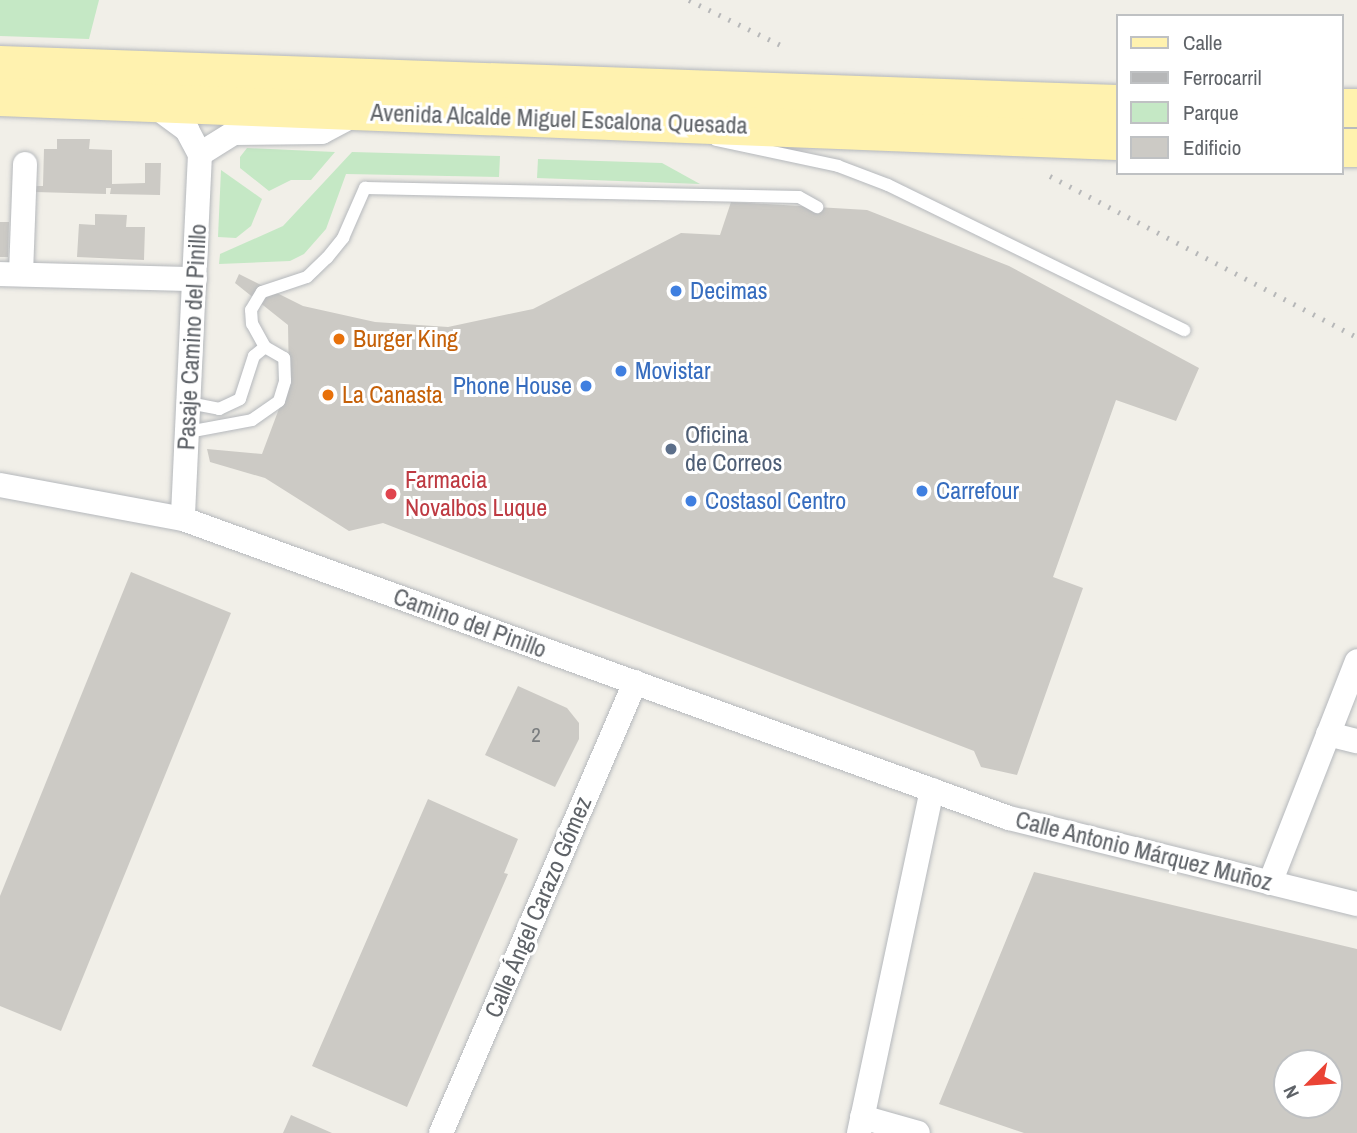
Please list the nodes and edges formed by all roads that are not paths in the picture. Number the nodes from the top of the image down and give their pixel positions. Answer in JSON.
{"nodes":[{"id":1,"x":0,"y":65,"type":"edge"},
{"id":2,"x":0,"y":97,"type":"edge"},
{"id":3,"x":150,"y":102,"type":"junction"},
{"id":4,"x":1116,"y":104,"type":"edge"},
{"id":5,"x":361,"y":112,"type":"junction"},
{"id":6,"x":666,"y":123,"type":"junction"},
{"id":7,"x":1116,"y":141,"type":"edge"},
{"id":8,"x":200,"y":154,"type":"junction"},
{"id":9,"x":25,"y":164,"type":"dead end"},
{"id":10,"x":817,"y":207,"type":"dead end"},
{"id":11,"x":10,"y":274,"type":"edge"},
{"id":12,"x":195,"y":279,"type":"junction"},
{"id":13,"x":1184,"y":330,"type":"dead end"},
{"id":14,"x":265,"y":347,"type":"junction"},
{"id":15,"x":189,"y":403,"type":"junction"},
{"id":16,"x":188,"y":432,"type":"junction"},
{"id":17,"x":0,"y":485,"type":"edge"},
{"id":18,"x":183,"y":519,"type":"junction"},
{"id":19,"x":1357,"y":661,"type":"edge"},
{"id":20,"x":635,"y":682,"type":"junction"},
{"id":21,"x":1328,"y":734,"type":"junction"},
{"id":22,"x":1357,"y":741,"type":"edge"},
{"id":23,"x":932,"y":790,"type":"junction"},
{"id":24,"x":1270,"y":883,"type":"junction"},
{"id":25,"x":1357,"y":905,"type":"edge"},
{"id":26,"x":860,"y":1125,"type":"edge"},
{"id":27,"x":441,"y":1133,"type":"edge"},
{"id":28,"x":918,"y":1133,"type":"edge"}],
"edges":[{"from":1,"to":4,"type":"main road","name":"Avenida Alcalde Miguel Escalona Quesada"},
{"from":2,"to":3,"type":"main road","name":"Avenida Alcalde Miguel Escalona Quesada"},
{"from":3,"to":5,"type":"main road","name":"Avenida Alcalde Miguel Escalona Quesada"},
{"from":3,"to":8,"type":"street"},
{"from":5,"to":6,"type":"main road","name":"Avenida Alcalde Miguel Escalona Quesada"},
{"from":5,"to":8,"type":"street"},
{"from":6,"to":7,"type":"main road","name":"Avenida Alcalde Miguel Escalona Quesada"},
{"from":6,"to":13,"type":"lane"},
{"from":8,"to":12,"type":"street","name":"Pasaje Camino del Pinillo"},
{"from":9,"to":11,"type":"street"},
{"from":10,"to":14,"type":"lane"},
{"from":11,"to":12,"type":"street"},
{"from":12,"to":15,"type":"street","name":"Pasaje Camino del Pinillo"},
{"from":14,"to":15,"type":"lane"},
{"from":14,"to":16,"type":"lane"},
{"from":15,"to":16,"type":"street","name":"Pasaje Camino del Pinillo"},
{"from":16,"to":18,"type":"street","name":"Pasaje Camino del Pinillo"},
{"from":17,"to":18,"type":"street","name":"Camino del Pinillo"},
{"from":18,"to":20,"type":"street","name":"Camino del Pinillo"},
{"from":19,"to":21,"type":"street"},
{"from":20,"to":23,"type":"street","name":"Camino del Pinillo"},
{"from":20,"to":27,"type":"street","name":"Calle Ángel Carazo Gómez"},
{"from":21,"to":22,"type":"street"},
{"from":21,"to":24,"type":"street"},
{"from":23,"to":24,"type":"street","name":"Calle Antonio Márquez Muñoz"},
{"from":23,"to":26,"type":"street"},
{"from":24,"to":25,"type":"street","name":"Calle Antonio Márquez Muñoz"},
{"from":26,"to":28,"type":"street"}]}
